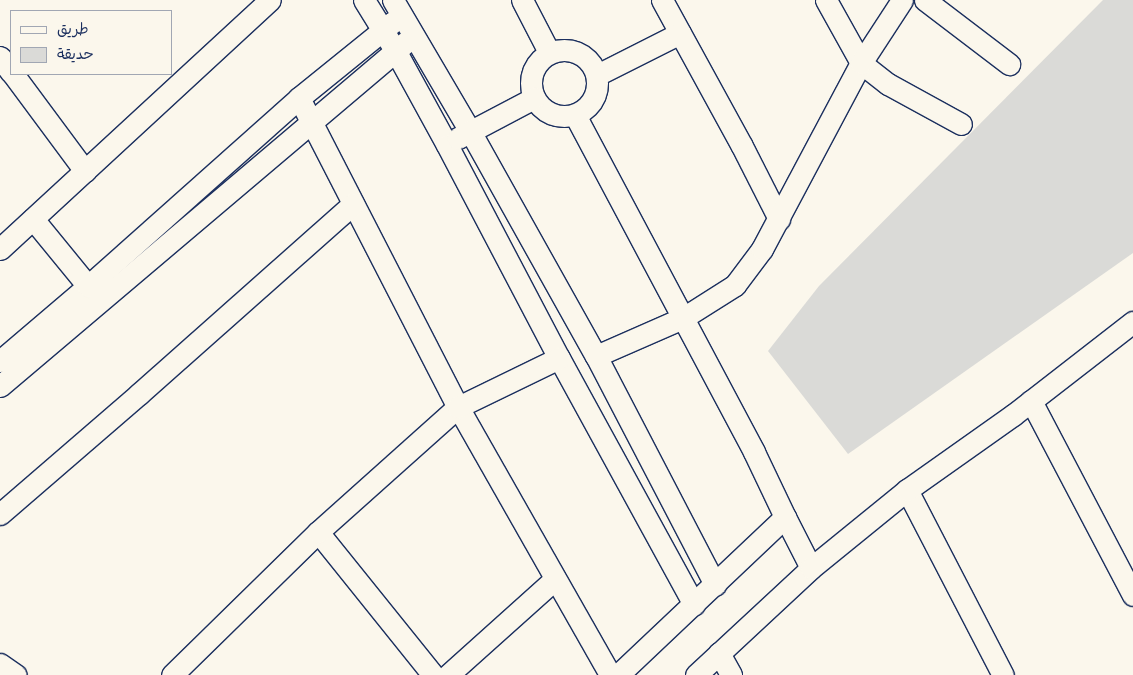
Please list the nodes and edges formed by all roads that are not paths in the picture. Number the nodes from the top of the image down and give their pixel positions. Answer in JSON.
{"nodes":[{"id":1,"x":270,"y":0,"type":"edge"},
{"id":2,"x":364,"y":0,"type":"edge"},
{"id":3,"x":522,"y":0,"type":"edge"},
{"id":4,"x":662,"y":0,"type":"edge"},
{"id":5,"x":826,"y":0,"type":"edge"},
{"id":6,"x":902,"y":0,"type":"edge"},
{"id":7,"x":925,"y":0,"type":"edge"},
{"id":8,"x":397,"y":7,"type":"edge"},
{"id":9,"x":382,"y":31,"type":"junction"},
{"id":10,"x":680,"y":33,"type":"junction"},
{"id":11,"x":415,"y":36,"type":"junction"},
{"id":12,"x":395,"y":50,"type":"junction"},
{"id":13,"x":549,"y":52,"type":"junction"},
{"id":14,"x":0,"y":57,"type":"edge"},
{"id":15,"x":861,"y":63,"type":"junction"},
{"id":16,"x":1010,"y":64,"type":"dead end"},
{"id":17,"x":10,"y":70,"type":"edge"},
{"id":18,"x":597,"y":74,"type":"junction"},
{"id":19,"x":13,"y":75,"type":"edge"},
{"id":20,"x":299,"y":98,"type":"junction"},
{"id":21,"x":534,"y":98,"type":"junction"},
{"id":22,"x":575,"y":115,"type":"junction"},
{"id":23,"x":311,"y":120,"type":"junction"},
{"id":24,"x":961,"y":124,"type":"dead end"},
{"id":25,"x":470,"y":131,"type":"junction"},
{"id":26,"x":447,"y":145,"type":"junction"},
{"id":27,"x":85,"y":171,"type":"junction"},
{"id":28,"x":353,"y":204,"type":"junction"},
{"id":29,"x":33,"y":219,"type":"junction"},
{"id":30,"x":779,"y":219,"type":"junction"},
{"id":31,"x":0,"y":249,"type":"edge"},
{"id":32,"x":94,"y":293,"type":"junction"},
{"id":33,"x":683,"y":318,"type":"junction"},
{"id":34,"x":1133,"y":322,"type":"edge"},
{"id":35,"x":596,"y":356,"type":"junction"},
{"id":36,"x":559,"y":358,"type":"junction"},
{"id":37,"x":0,"y":361,"type":"edge"},
{"id":38,"x":0,"y":386,"type":"edge"},
{"id":39,"x":1031,"y":401,"type":"junction"},
{"id":40,"x":458,"y":407,"type":"junction"},
{"id":41,"x":907,"y":490,"type":"junction"},
{"id":42,"x":0,"y":514,"type":"edge"},
{"id":43,"x":786,"y":517,"type":"junction"},
{"id":44,"x":318,"y":532,"type":"junction"},
{"id":45,"x":811,"y":568,"type":"junction"},
{"id":46,"x":555,"y":579,"type":"junction"},
{"id":47,"x":714,"y":585,"type":"junction"},
{"id":48,"x":1133,"y":596,"type":"edge"},
{"id":49,"x":694,"y":605,"type":"junction"},
{"id":50,"x":719,"y":653,"type":"junction"},
{"id":51,"x":0,"y":664,"type":"edge"},
{"id":52,"x":184,"y":671,"type":"edge"},
{"id":53,"x":16,"y":675,"type":"edge"},
{"id":54,"x":433,"y":675,"type":"edge"},
{"id":55,"x":448,"y":675,"type":"edge"},
{"id":56,"x":610,"y":675,"type":"edge"},
{"id":57,"x":618,"y":675,"type":"edge"},
{"id":58,"x":696,"y":675,"type":"edge"},
{"id":59,"x":731,"y":675,"type":"edge"},
{"id":60,"x":1003,"y":675,"type":"edge"}],
"edges":[{"from":1,"to":27,"type":"street"},
{"from":2,"to":9,"type":"street"},
{"from":3,"to":13,"type":"street"},
{"from":4,"to":10,"type":"street"},
{"from":5,"to":15,"type":"street"},
{"from":6,"to":15,"type":"street"},
{"from":7,"to":16,"type":"street"},
{"from":8,"to":9,"type":"street"},
{"from":8,"to":11,"type":"street"},
{"from":9,"to":12,"type":"street"},
{"from":9,"to":20,"type":"street"},
{"from":10,"to":18,"type":"street"},
{"from":10,"to":30,"type":"street"},
{"from":11,"to":12,"type":"street"},
{"from":11,"to":25,"type":"street"},
{"from":12,"to":23,"type":"street"},
{"from":12,"to":26,"type":"street"},
{"from":13,"to":18,"type":"street"},
{"from":13,"to":21,"type":"street"},
{"from":14,"to":17,"type":"street"},
{"from":15,"to":24,"type":"street"},
{"from":15,"to":30,"type":"street"},
{"from":18,"to":22,"type":"street"},
{"from":19,"to":27,"type":"street"},
{"from":20,"to":23,"type":"street"},
{"from":20,"to":32,"type":"street"},
{"from":21,"to":22,"type":"street"},
{"from":21,"to":25,"type":"street"},
{"from":22,"to":33,"type":"street"},
{"from":23,"to":28,"type":"street"},
{"from":23,"to":32,"type":"street"},
{"from":25,"to":26,"type":"street"},
{"from":25,"to":35,"type":"street"},
{"from":26,"to":36,"type":"street"},
{"from":27,"to":29,"type":"street"},
{"from":28,"to":40,"type":"street"},
{"from":28,"to":42,"type":"street"},
{"from":29,"to":31,"type":"street"},
{"from":29,"to":32,"type":"street"},
{"from":30,"to":33,"type":"street"},
{"from":32,"to":37,"type":"street"},
{"from":32,"to":38,"type":"street"},
{"from":33,"to":35,"type":"street"},
{"from":33,"to":43,"type":"street"},
{"from":34,"to":39,"type":"street"},
{"from":35,"to":47,"type":"street"},
{"from":36,"to":40,"type":"street"},
{"from":36,"to":49,"type":"street"},
{"from":39,"to":41,"type":"street"},
{"from":39,"to":48,"type":"street"},
{"from":40,"to":44,"type":"street"},
{"from":40,"to":46,"type":"street"},
{"from":41,"to":45,"type":"street"},
{"from":41,"to":60,"type":"street"},
{"from":43,"to":45,"type":"street"},
{"from":43,"to":47,"type":"street"},
{"from":44,"to":52,"type":"street"},
{"from":44,"to":54,"type":"street"},
{"from":45,"to":50,"type":"street"},
{"from":46,"to":55,"type":"street"},
{"from":46,"to":56,"type":"street"},
{"from":47,"to":49,"type":"street"},
{"from":49,"to":57,"type":"street"},
{"from":50,"to":58,"type":"street"},
{"from":50,"to":59,"type":"street"},
{"from":51,"to":53,"type":"street"}]}
